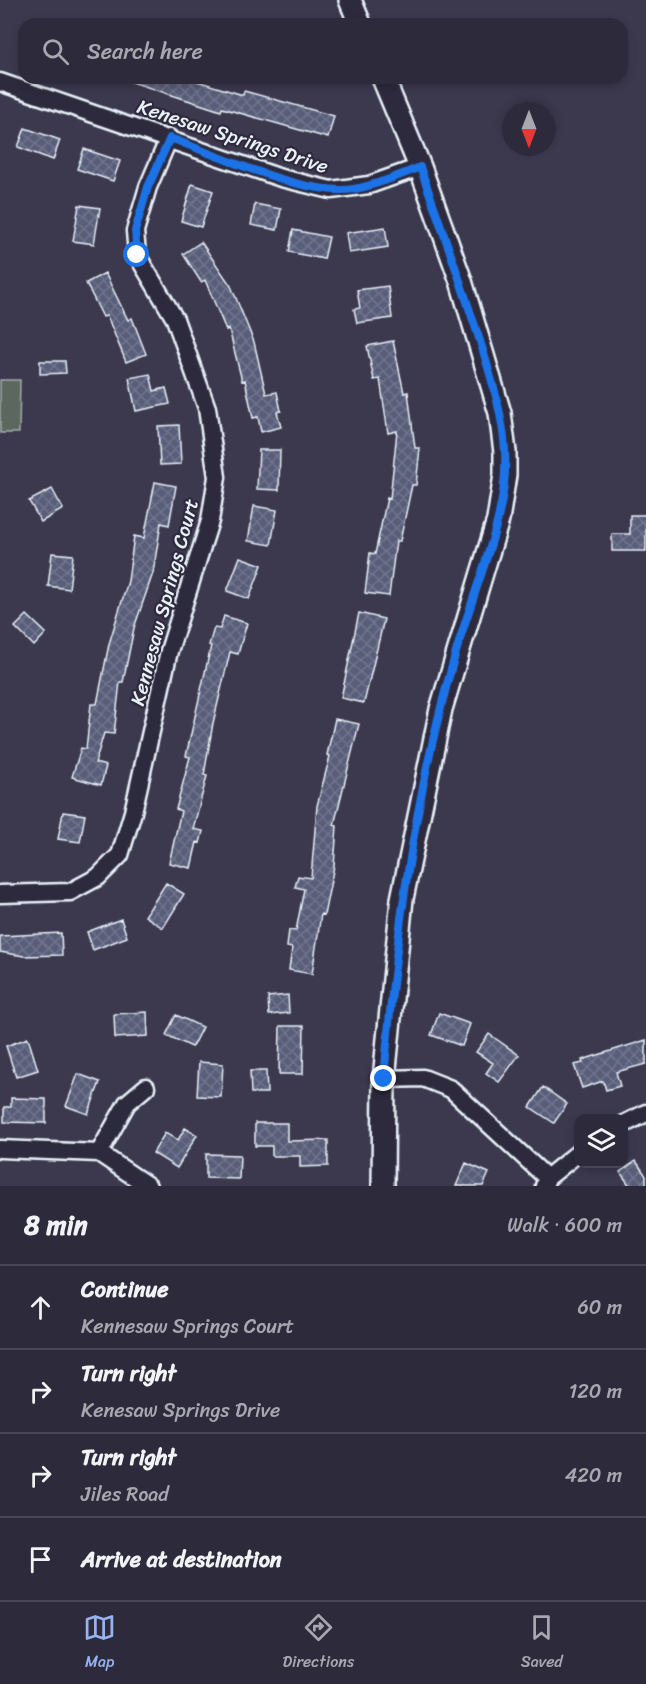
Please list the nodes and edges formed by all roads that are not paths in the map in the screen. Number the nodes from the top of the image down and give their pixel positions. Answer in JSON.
{"nodes":[{"id":1,"x":350,"y":0,"type":"edge"},
{"id":2,"x":358,"y":18,"type":"edge"},
{"id":3,"x":0,"y":82,"type":"edge"},
{"id":4,"x":385,"y":84,"type":"edge"},
{"id":5,"x":170,"y":138,"type":"junction"},
{"id":6,"x":420,"y":167,"type":"junction"},
{"id":7,"x":0,"y":894,"type":"edge"},
{"id":8,"x":384,"y":1079,"type":"junction"},
{"id":9,"x":146,"y":1087,"type":"dead end"},
{"id":10,"x":646,"y":1113,"type":"edge"},
{"id":11,"x":628,"y":1122,"type":"edge"},
{"id":12,"x":0,"y":1149,"type":"edge"},
{"id":13,"x":99,"y":1154,"type":"junction"},
{"id":14,"x":574,"y":1157,"type":"edge"},
{"id":15,"x":545,"y":1182,"type":"edge"},
{"id":16,"x":148,"y":1186,"type":"edge"},
{"id":17,"x":383,"y":1186,"type":"edge"}],
"edges":[{"from":1,"to":2,"type":"street"},
{"from":3,"to":5,"type":"street","name":"Kenesaw Springs Drive"},
{"from":4,"to":6,"type":"street"},
{"from":5,"to":6,"type":"street","name":"Kenesaw Springs Drive"},
{"from":5,"to":7,"type":"street","name":"Kennesaw Springs Court"},
{"from":6,"to":8,"type":"street"},
{"from":8,"to":15,"type":"street"},
{"from":8,"to":17,"type":"street"},
{"from":9,"to":13,"type":"street"},
{"from":10,"to":11,"type":"street"},
{"from":12,"to":13,"type":"street"},
{"from":13,"to":16,"type":"street"},
{"from":14,"to":15,"type":"street"}]}
